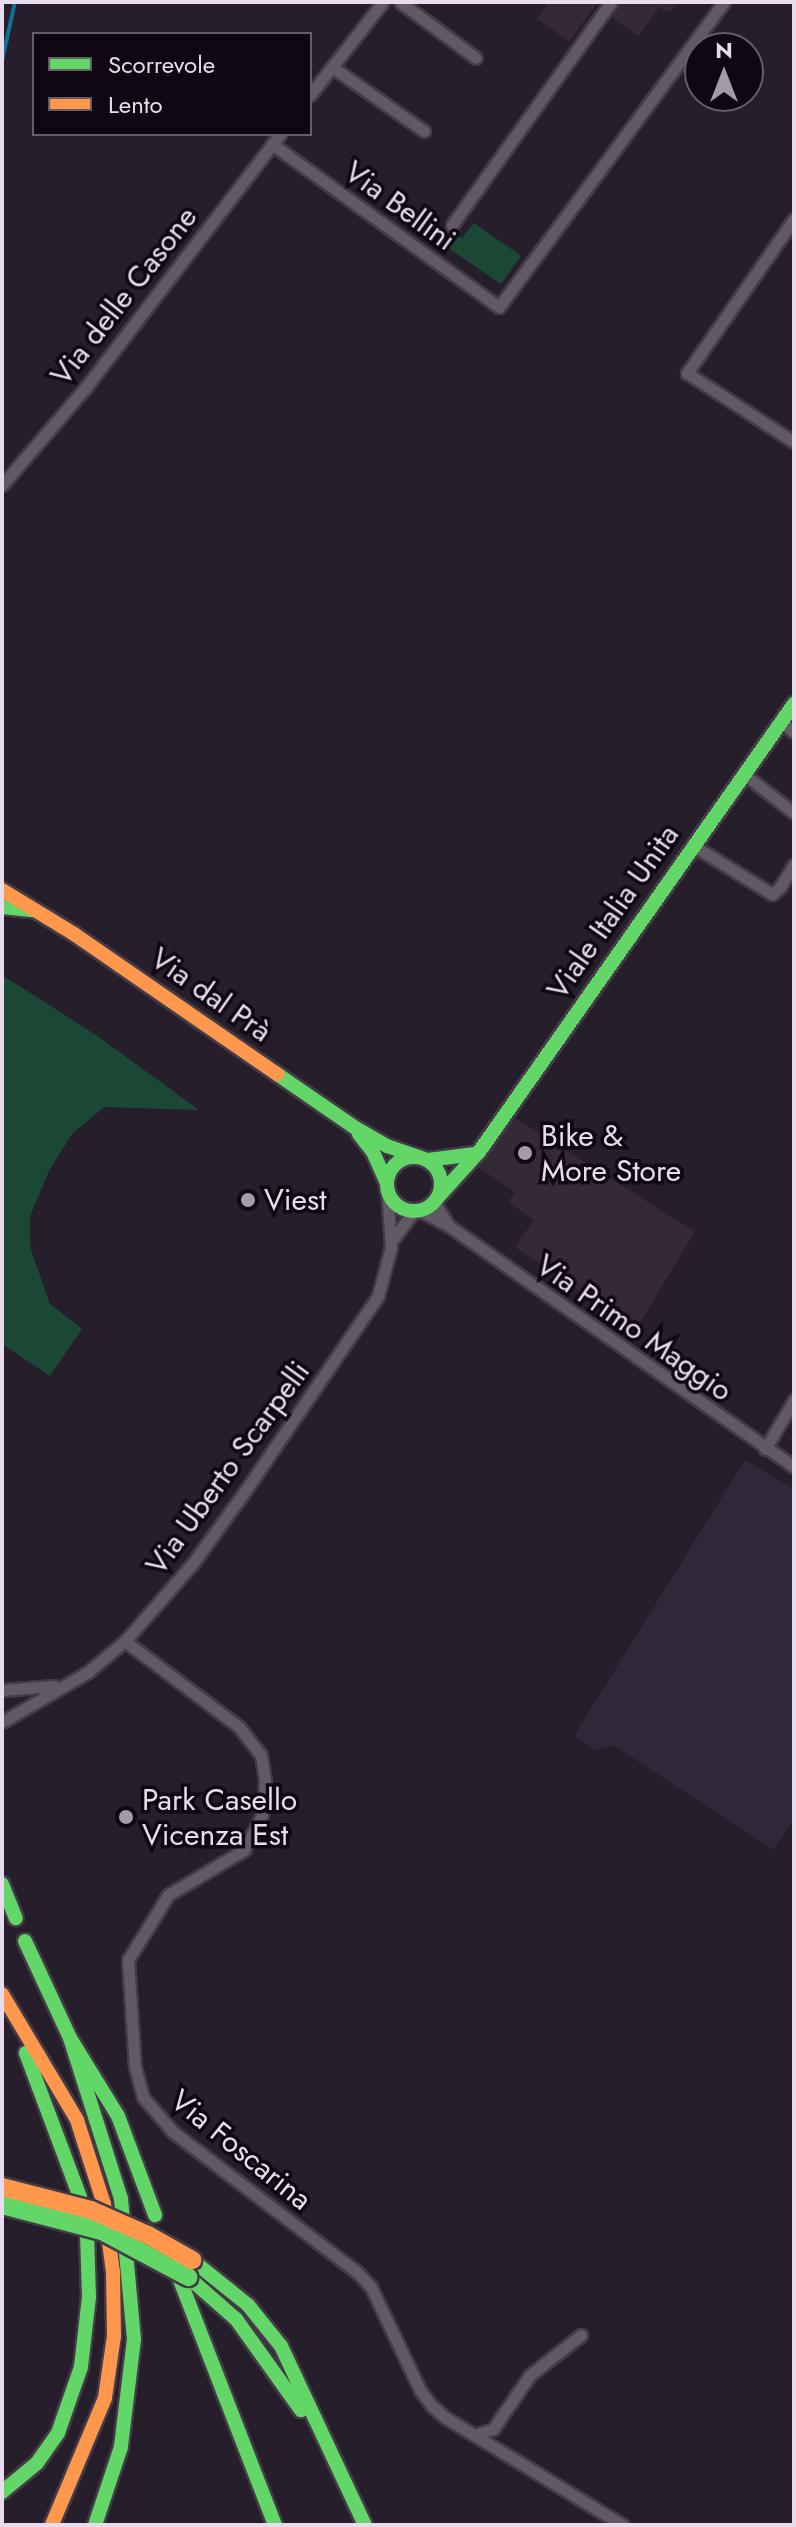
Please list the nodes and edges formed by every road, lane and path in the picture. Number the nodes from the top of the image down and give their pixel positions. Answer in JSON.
{"nodes":[{"id":1,"x":383,"y":2,"type":"edge"},
{"id":2,"x":400,"y":2,"type":"edge"},
{"id":3,"x":611,"y":2,"type":"edge"},
{"id":4,"x":724,"y":2,"type":"edge"},
{"id":5,"x":476,"y":58,"type":"dead end"},
{"id":6,"x":332,"y":67,"type":"junction"},
{"id":7,"x":312,"y":92,"type":"edge"},
{"id":8,"x":424,"y":131,"type":"dead end"},
{"id":9,"x":278,"y":136,"type":"edge"},
{"id":10,"x":272,"y":144,"type":"junction"},
{"id":11,"x":794,"y":219,"type":"edge"},
{"id":12,"x":452,"y":225,"type":"dead end"},
{"id":13,"x":794,"y":442,"type":"edge"},
{"id":14,"x":2,"y":485,"type":"edge"},
{"id":15,"x":794,"y":704,"type":"edge"},
{"id":16,"x":788,"y":727,"type":"edge"},
{"id":17,"x":744,"y":774,"type":"junction"},
{"id":18,"x":794,"y":813,"type":"edge"},
{"id":19,"x":694,"y":846,"type":"junction"},
{"id":20,"x":794,"y":865,"type":"edge"},
{"id":21,"x":2,"y":890,"type":"edge"},
{"id":22,"x":2,"y":907,"type":"edge"},
{"id":23,"x":37,"y":910,"type":"junction"},
{"id":24,"x":354,"y":1127,"type":"junction"},
{"id":25,"x":479,"y":1152,"type":"junction"},
{"id":26,"x":424,"y":1158,"type":"junction"},
{"id":27,"x":387,"y":1185,"type":"junction"},
{"id":28,"x":427,"y":1205,"type":"junction"},
{"id":29,"x":449,"y":1226,"type":"junction"},
{"id":30,"x":391,"y":1247,"type":"junction"},
{"id":31,"x":794,"y":1400,"type":"edge"},
{"id":32,"x":765,"y":1449,"type":"junction"},
{"id":33,"x":794,"y":1467,"type":"edge"},
{"id":34,"x":125,"y":1641,"type":"junction"},
{"id":35,"x":62,"y":1686,"type":"junction"},
{"id":36,"x":2,"y":1690,"type":"edge"},
{"id":37,"x":2,"y":1722,"type":"edge"},
{"id":38,"x":2,"y":1884,"type":"edge"},
{"id":39,"x":16,"y":1918,"type":"dead end"},
{"id":40,"x":25,"y":1941,"type":"dead end"},
{"id":41,"x":2,"y":1994,"type":"edge"},
{"id":42,"x":70,"y":2038,"type":"junction"},
{"id":43,"x":2,"y":2177,"type":"edge"},
{"id":44,"x":2,"y":2187,"type":"edge"},
{"id":45,"x":48,"y":2198,"type":"junction"},
{"id":46,"x":2,"y":2205,"type":"edge"},
{"id":47,"x":155,"y":2215,"type":"dead end"},
{"id":48,"x":186,"y":2271,"type":"junction"},
{"id":49,"x":581,"y":2335,"type":"dead end"},
{"id":50,"x":475,"y":2435,"type":"junction"},
{"id":51,"x":2,"y":2492,"type":"edge"},
{"id":52,"x":54,"y":2522,"type":"edge"},
{"id":53,"x":95,"y":2525,"type":"edge"},
{"id":54,"x":275,"y":2525,"type":"edge"},
{"id":55,"x":364,"y":2525,"type":"edge"},
{"id":56,"x":623,"y":2525,"type":"edge"}],
"edges":[{"from":1,"to":6,"type":"street"},
{"from":2,"to":5,"type":"street"},
{"from":3,"to":12,"type":"street"},
{"from":4,"to":10,"type":"street","name":"Via Bellini"},
{"from":6,"to":7,"type":"street"},
{"from":6,"to":8,"type":"street"},
{"from":9,"to":10,"type":"street","name":"Via delle Casone"},
{"from":10,"to":14,"type":"street","name":"Via delle Casone"},
{"from":11,"to":13,"type":"street"},
{"from":15,"to":16,"type":"main road","name":"Viale Italia Unita"},
{"from":16,"to":17,"type":"main road","name":"Viale Italia Unita"},
{"from":17,"to":18,"type":"street"},
{"from":17,"to":19,"type":"main road","name":"Viale Italia Unita"},
{"from":19,"to":20,"type":"street"},
{"from":19,"to":25,"type":"main road","name":"Viale Italia Unita"},
{"from":21,"to":23,"type":"main road","name":"Via dal Prà"},
{"from":22,"to":23,"type":"main road","name":"Via dal Prà"},
{"from":23,"to":24,"type":"main road","name":"Via dal Prà"},
{"from":24,"to":26,"type":"main road","name":"Via dal Prà"},
{"from":24,"to":27,"type":"main road","name":"Via dal Prà"},
{"from":25,"to":26,"type":"main road"},
{"from":25,"to":28,"type":"main road","name":"Viale Italia Unita"},
{"from":26,"to":27,"type":"main road"},
{"from":26,"to":28,"type":"main road"},
{"from":27,"to":28,"type":"main road"},
{"from":27,"to":30,"type":"street","name":"Via Uberto Scarpelli"},
{"from":28,"to":29,"type":"street","name":"Via Primo Maggio"},
{"from":28,"to":29,"type":"street","name":"Via Primo Maggio"},
{"from":28,"to":30,"type":"street","name":"Via Uberto Scarpelli"},
{"from":29,"to":32,"type":"street","name":"Via Primo Maggio"},
{"from":30,"to":34,"type":"street","name":"Via Uberto Scarpelli"},
{"from":31,"to":32,"type":"street"},
{"from":32,"to":33,"type":"street","name":"Via Primo Maggio"},
{"from":34,"to":35,"type":"street","name":"Via Uberto Scarpelli"},
{"from":34,"to":50,"type":"street","name":"Via Foscarina"},
{"from":35,"to":36,"type":"street","name":"Via Uberto Scarpelli"},
{"from":35,"to":37,"type":"street","name":"Via Uberto Scarpelli"},
{"from":38,"to":39,"type":"main road"},
{"from":40,"to":42,"type":"main road"},
{"from":41,"to":51,"type":"main road"},
{"from":41,"to":52,"type":"main road"},
{"from":42,"to":47,"type":"main road"},
{"from":42,"to":53,"type":"main road"},
{"from":43,"to":45,"type":"main road","bridge":true},
{"from":44,"to":45,"type":"main road","bridge":true},
{"from":45,"to":48,"type":"main road","bridge":true},
{"from":46,"to":48,"type":"main road","bridge":true},
{"from":48,"to":54,"type":"main road"},
{"from":48,"to":55,"type":"main road"},
{"from":49,"to":50,"type":"street"},
{"from":50,"to":56,"type":"street","name":"Via Foscarina"}]}
